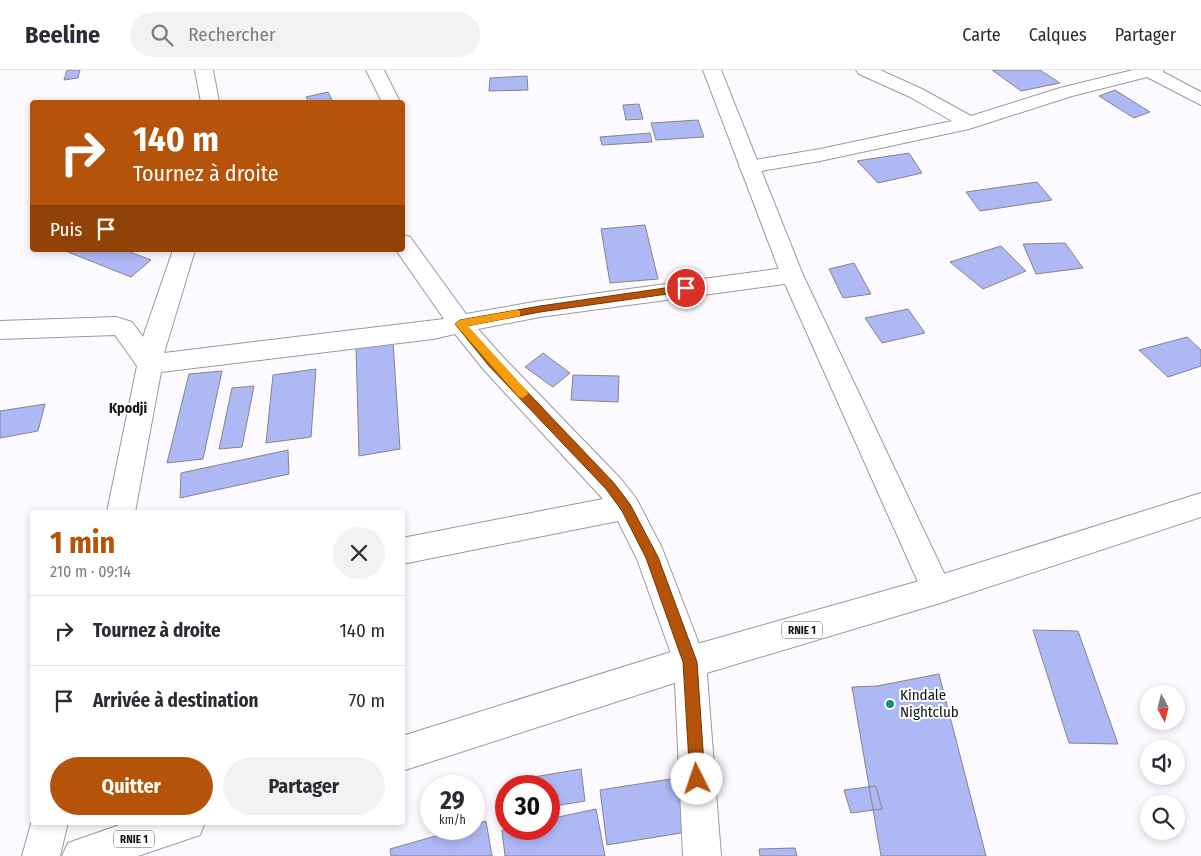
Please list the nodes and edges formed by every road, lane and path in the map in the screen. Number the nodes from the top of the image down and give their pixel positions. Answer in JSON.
{"nodes":[{"id":1,"x":204,"y":70,"type":"edge"},
{"id":2,"x":375,"y":70,"type":"edge"},
{"id":3,"x":712,"y":70,"type":"edge"},
{"id":4,"x":865,"y":70,"type":"edge"},
{"id":5,"x":1150,"y":70,"type":"edge"},
{"id":6,"x":1201,"y":99,"type":"edge"},
{"id":7,"x":210,"y":100,"type":"edge"},
{"id":8,"x":389,"y":100,"type":"edge"},
{"id":9,"x":969,"y":123,"type":"junction"},
{"id":10,"x":749,"y":167,"type":"junction"},
{"id":11,"x":405,"y":246,"type":"edge"},
{"id":12,"x":183,"y":252,"type":"edge"},
{"id":13,"x":792,"y":275,"type":"junction"},
{"id":14,"x":460,"y":324,"type":"junction"},
{"id":15,"x":0,"y":330,"type":"edge"},
{"id":16,"x":149,"y":364,"type":"junction"},
{"id":17,"x":1201,"y":505,"type":"edge"},
{"id":18,"x":626,"y":507,"type":"junction"},
{"id":19,"x":121,"y":510,"type":"edge"},
{"id":20,"x":405,"y":550,"type":"edge"},
{"id":21,"x":937,"y":590,"type":"junction"},
{"id":22,"x":690,"y":662,"type":"junction"},
{"id":23,"x":405,"y":753,"type":"edge"},
{"id":24,"x":49,"y":825,"type":"edge"},
{"id":25,"x":178,"y":825,"type":"edge"},
{"id":26,"x":41,"y":856,"type":"edge"},
{"id":27,"x":81,"y":856,"type":"edge"},
{"id":28,"x":702,"y":856,"type":"edge"}],
"edges":[{"from":1,"to":7,"type":"main road"},
{"from":2,"to":8,"type":"main road"},
{"from":3,"to":10,"type":"main road"},
{"from":4,"to":9,"type":"main road"},
{"from":5,"to":6,"type":"main road"},
{"from":5,"to":9,"type":"main road"},
{"from":9,"to":10,"type":"main road"},
{"from":10,"to":13,"type":"main road"},
{"from":11,"to":14,"type":"main road"},
{"from":12,"to":16,"type":"main road"},
{"from":13,"to":14,"type":"main road"},
{"from":13,"to":21,"type":"main road"},
{"from":14,"to":16,"type":"main road"},
{"from":14,"to":18,"type":"main road"},
{"from":15,"to":16,"type":"main road"},
{"from":16,"to":19,"type":"main road"},
{"from":17,"to":21,"type":"main road","number":"RNIE 1"},
{"from":18,"to":20,"type":"main road"},
{"from":18,"to":22,"type":"main road"},
{"from":21,"to":22,"type":"main road","number":"RNIE 1"},
{"from":22,"to":23,"type":"main road","number":"RNIE 1"},
{"from":22,"to":28,"type":"main road"},
{"from":24,"to":26,"type":"main road"},
{"from":25,"to":27,"type":"main road","number":"RNIE 1"}]}
